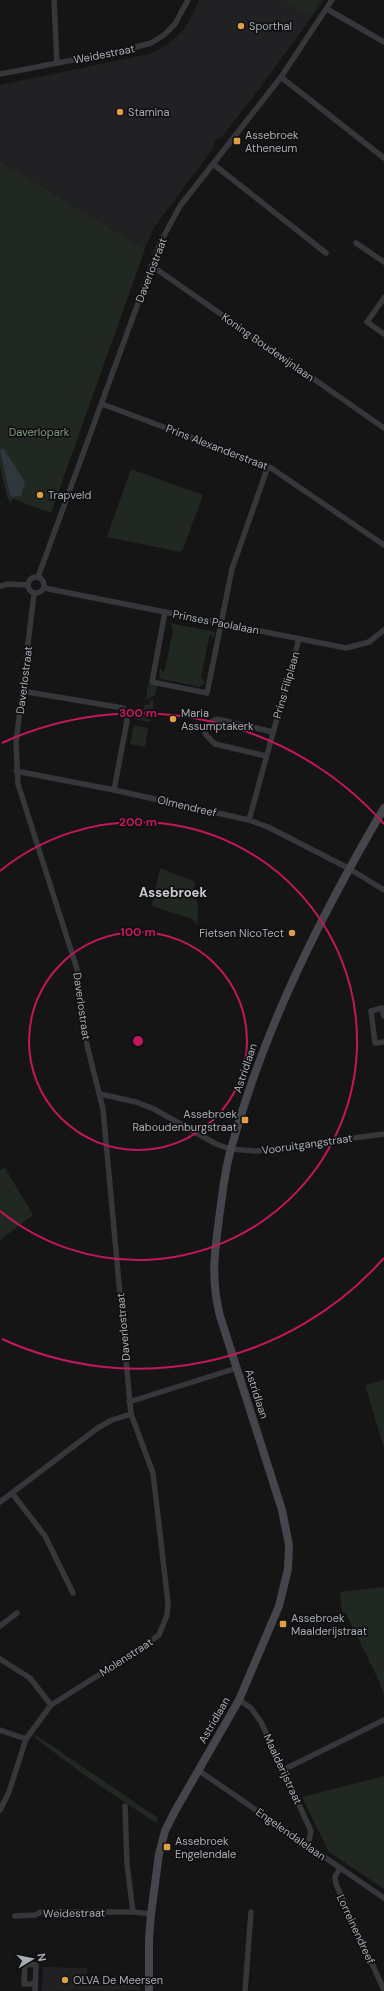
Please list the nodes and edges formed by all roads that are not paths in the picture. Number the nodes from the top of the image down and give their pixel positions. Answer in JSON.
{"nodes":[{"id":1,"x":54,"y":0,"type":"edge"},
{"id":2,"x":188,"y":0,"type":"edge"},
{"id":3,"x":332,"y":0,"type":"edge"},
{"id":4,"x":327,"y":10,"type":"junction"},
{"id":5,"x":384,"y":42,"type":"edge"},
{"id":6,"x":57,"y":63,"type":"junction"},
{"id":7,"x":0,"y":74,"type":"edge"},
{"id":8,"x":281,"y":76,"type":"junction"},
{"id":9,"x":384,"y":158,"type":"edge"},
{"id":10,"x":213,"y":164,"type":"junction"},
{"id":11,"x":356,"y":243,"type":"dead end"},
{"id":12,"x":326,"y":253,"type":"dead end"},
{"id":13,"x":384,"y":262,"type":"edge"},
{"id":14,"x":152,"y":266,"type":"junction"},
{"id":15,"x":384,"y":298,"type":"edge"},
{"id":16,"x":384,"y":334,"type":"edge"},
{"id":17,"x":102,"y":404,"type":"junction"},
{"id":18,"x":384,"y":428,"type":"edge"},
{"id":19,"x":268,"y":466,"type":"junction"},
{"id":20,"x":384,"y":545,"type":"edge"},
{"id":21,"x":38,"y":577,"type":"junction"},
{"id":22,"x":27,"y":585,"type":"junction"},
{"id":23,"x":0,"y":586,"type":"edge"},
{"id":24,"x":44,"y":588,"type":"junction"},
{"id":25,"x":34,"y":594,"type":"junction"},
{"id":26,"x":165,"y":612,"type":"junction"},
{"id":27,"x":221,"y":623,"type":"junction"},
{"id":28,"x":384,"y":630,"type":"edge"},
{"id":29,"x":299,"y":639,"type":"junction"},
{"id":30,"x":22,"y":691,"type":"junction"},
{"id":31,"x":273,"y":732,"type":"junction"},
{"id":32,"x":266,"y":756,"type":"junction"},
{"id":33,"x":16,"y":771,"type":"junction"},
{"id":34,"x":114,"y":790,"type":"junction"},
{"id":35,"x":384,"y":808,"type":"edge"},
{"id":36,"x":249,"y":820,"type":"junction"},
{"id":37,"x":348,"y":868,"type":"junction"},
{"id":38,"x":384,"y":890,"type":"edge"},
{"id":39,"x":384,"y":1016,"type":"edge"},
{"id":40,"x":384,"y":1042,"type":"edge"},
{"id":41,"x":100,"y":1094,"type":"junction"},
{"id":42,"x":384,"y":1134,"type":"edge"},
{"id":43,"x":230,"y":1149,"type":"junction"},
{"id":44,"x":237,"y":1368,"type":"junction"},
{"id":45,"x":129,"y":1402,"type":"junction"},
{"id":46,"x":131,"y":1414,"type":"junction"},
{"id":47,"x":12,"y":1493,"type":"junction"},
{"id":48,"x":0,"y":1502,"type":"edge"},
{"id":49,"x":73,"y":1593,"type":"dead end"},
{"id":50,"x":17,"y":1613,"type":"dead end"},
{"id":51,"x":0,"y":1626,"type":"edge"},
{"id":52,"x":0,"y":1659,"type":"edge"},
{"id":53,"x":239,"y":1700,"type":"junction"},
{"id":54,"x":51,"y":1705,"type":"junction"},
{"id":55,"x":384,"y":1720,"type":"edge"},
{"id":56,"x":0,"y":1730,"type":"edge"},
{"id":57,"x":26,"y":1739,"type":"junction"},
{"id":58,"x":198,"y":1770,"type":"junction"},
{"id":59,"x":283,"y":1770,"type":"junction"},
{"id":60,"x":125,"y":1806,"type":"dead end"},
{"id":61,"x":0,"y":1810,"type":"edge"},
{"id":62,"x":308,"y":1846,"type":"junction"},
{"id":63,"x":340,"y":1868,"type":"junction"},
{"id":64,"x":384,"y":1898,"type":"edge"},
{"id":65,"x":133,"y":1912,"type":"junction"},
{"id":66,"x":251,"y":1912,"type":"dead end"},
{"id":67,"x":150,"y":1914,"type":"junction"},
{"id":68,"x":15,"y":1916,"type":"dead end"},
{"id":69,"x":35,"y":1984,"type":"dead end"},
{"id":70,"x":384,"y":1990,"type":"edge"},
{"id":71,"x":35,"y":1991,"type":"edge"},
{"id":72,"x":149,"y":1991,"type":"edge"},
{"id":73,"x":245,"y":1991,"type":"edge"}],
"edges":[{"from":1,"to":6,"type":"street"},
{"from":2,"to":6,"type":"street","name":"Weidestraat"},
{"from":3,"to":4,"type":"street","name":"Daverlostraat"},
{"from":4,"to":5,"type":"street"},
{"from":4,"to":8,"type":"street","name":"Daverlostraat"},
{"from":6,"to":7,"type":"street","name":"Weidestraat"},
{"from":8,"to":9,"type":"street"},
{"from":8,"to":10,"type":"street","name":"Daverlostraat"},
{"from":10,"to":12,"type":"street"},
{"from":10,"to":14,"type":"street","name":"Daverlostraat"},
{"from":11,"to":13,"type":"street"},
{"from":14,"to":17,"type":"street","name":"Daverlostraat"},
{"from":14,"to":18,"type":"street","name":"Koning Boudewijnlaan"},
{"from":15,"to":16,"type":"street"},
{"from":17,"to":19,"type":"street","name":"Prins Alexanderstraat"},
{"from":17,"to":21,"type":"street","name":"Daverlostraat"},
{"from":19,"to":20,"type":"street","name":"Prins Alexanderstraat"},
{"from":19,"to":27,"type":"street"},
{"from":21,"to":22,"type":"street"},
{"from":21,"to":24,"type":"street"},
{"from":22,"to":23,"type":"street"},
{"from":22,"to":25,"type":"street"},
{"from":24,"to":25,"type":"street"},
{"from":24,"to":26,"type":"street","name":"Prinses Paolalaan"},
{"from":25,"to":30,"type":"street","name":"Daverlostraat"},
{"from":26,"to":27,"type":"street","name":"Prinses Paolalaan"},
{"from":26,"to":27,"type":"street"},
{"from":27,"to":29,"type":"street","name":"Prinses Paolalaan"},
{"from":28,"to":29,"type":"street","name":"Prinses Paolalaan"},
{"from":29,"to":31,"type":"street","name":"Prins Filiplaan"},
{"from":30,"to":33,"type":"street","name":"Daverlostraat"},
{"from":30,"to":34,"type":"street"},
{"from":31,"to":32,"type":"street","name":"Prins Filiplaan"},
{"from":31,"to":32,"type":"street","name":"Prins Filiplaan"},
{"from":32,"to":36,"type":"street","name":"Prins Filiplaan"},
{"from":33,"to":34,"type":"street","name":"Olmendreef"},
{"from":33,"to":41,"type":"street","name":"Daverlostraat"},
{"from":34,"to":36,"type":"street","name":"Olmendreef"},
{"from":35,"to":37,"type":"main road","name":"Astridlaan"},
{"from":36,"to":37,"type":"street","name":"Olmendreef"},
{"from":37,"to":38,"type":"street","name":"Olmendreef"},
{"from":37,"to":43,"type":"main road","name":"Astridlaan"},
{"from":39,"to":40,"type":"street"},
{"from":41,"to":43,"type":"street","name":"Vooruitgangstraat"},
{"from":41,"to":45,"type":"street","name":"Daverlostraat"},
{"from":42,"to":43,"type":"street","name":"Vooruitgangstraat"},
{"from":43,"to":44,"type":"main road","name":"Astridlaan"},
{"from":44,"to":45,"type":"street"},
{"from":44,"to":53,"type":"main road","name":"Astridlaan"},
{"from":45,"to":46,"type":"street","name":"Molenstraat"},
{"from":46,"to":47,"type":"street"},
{"from":46,"to":54,"type":"street","name":"Molenstraat"},
{"from":47,"to":48,"type":"street"},
{"from":47,"to":49,"type":"street"},
{"from":50,"to":51,"type":"street"},
{"from":52,"to":54,"type":"street"},
{"from":53,"to":58,"type":"main road","name":"Astridlaan"},
{"from":53,"to":59,"type":"street","name":"Maalderijstraat"},
{"from":54,"to":57,"type":"street","name":"Molenstraat"},
{"from":55,"to":59,"type":"street"},
{"from":56,"to":57,"type":"street"},
{"from":57,"to":61,"type":"street","name":"Molenstraat"},
{"from":58,"to":62,"type":"street","name":"Engelendalelaan"},
{"from":58,"to":67,"type":"main road","name":"Astridlaan"},
{"from":59,"to":62,"type":"street","name":"Maalderijstraat"},
{"from":60,"to":65,"type":"street"},
{"from":62,"to":63,"type":"street","name":"Engelendalelaan"},
{"from":63,"to":64,"type":"street","name":"Engelendalelaan"},
{"from":63,"to":70,"type":"street","name":"Lorreinendreef"},
{"from":65,"to":67,"type":"street","name":"Weidestraat"},
{"from":65,"to":68,"type":"street","name":"Weidestraat"},
{"from":66,"to":73,"type":"street"},
{"from":67,"to":72,"type":"main road","name":"Astridlaan"},
{"from":69,"to":71,"type":"street"}]}
